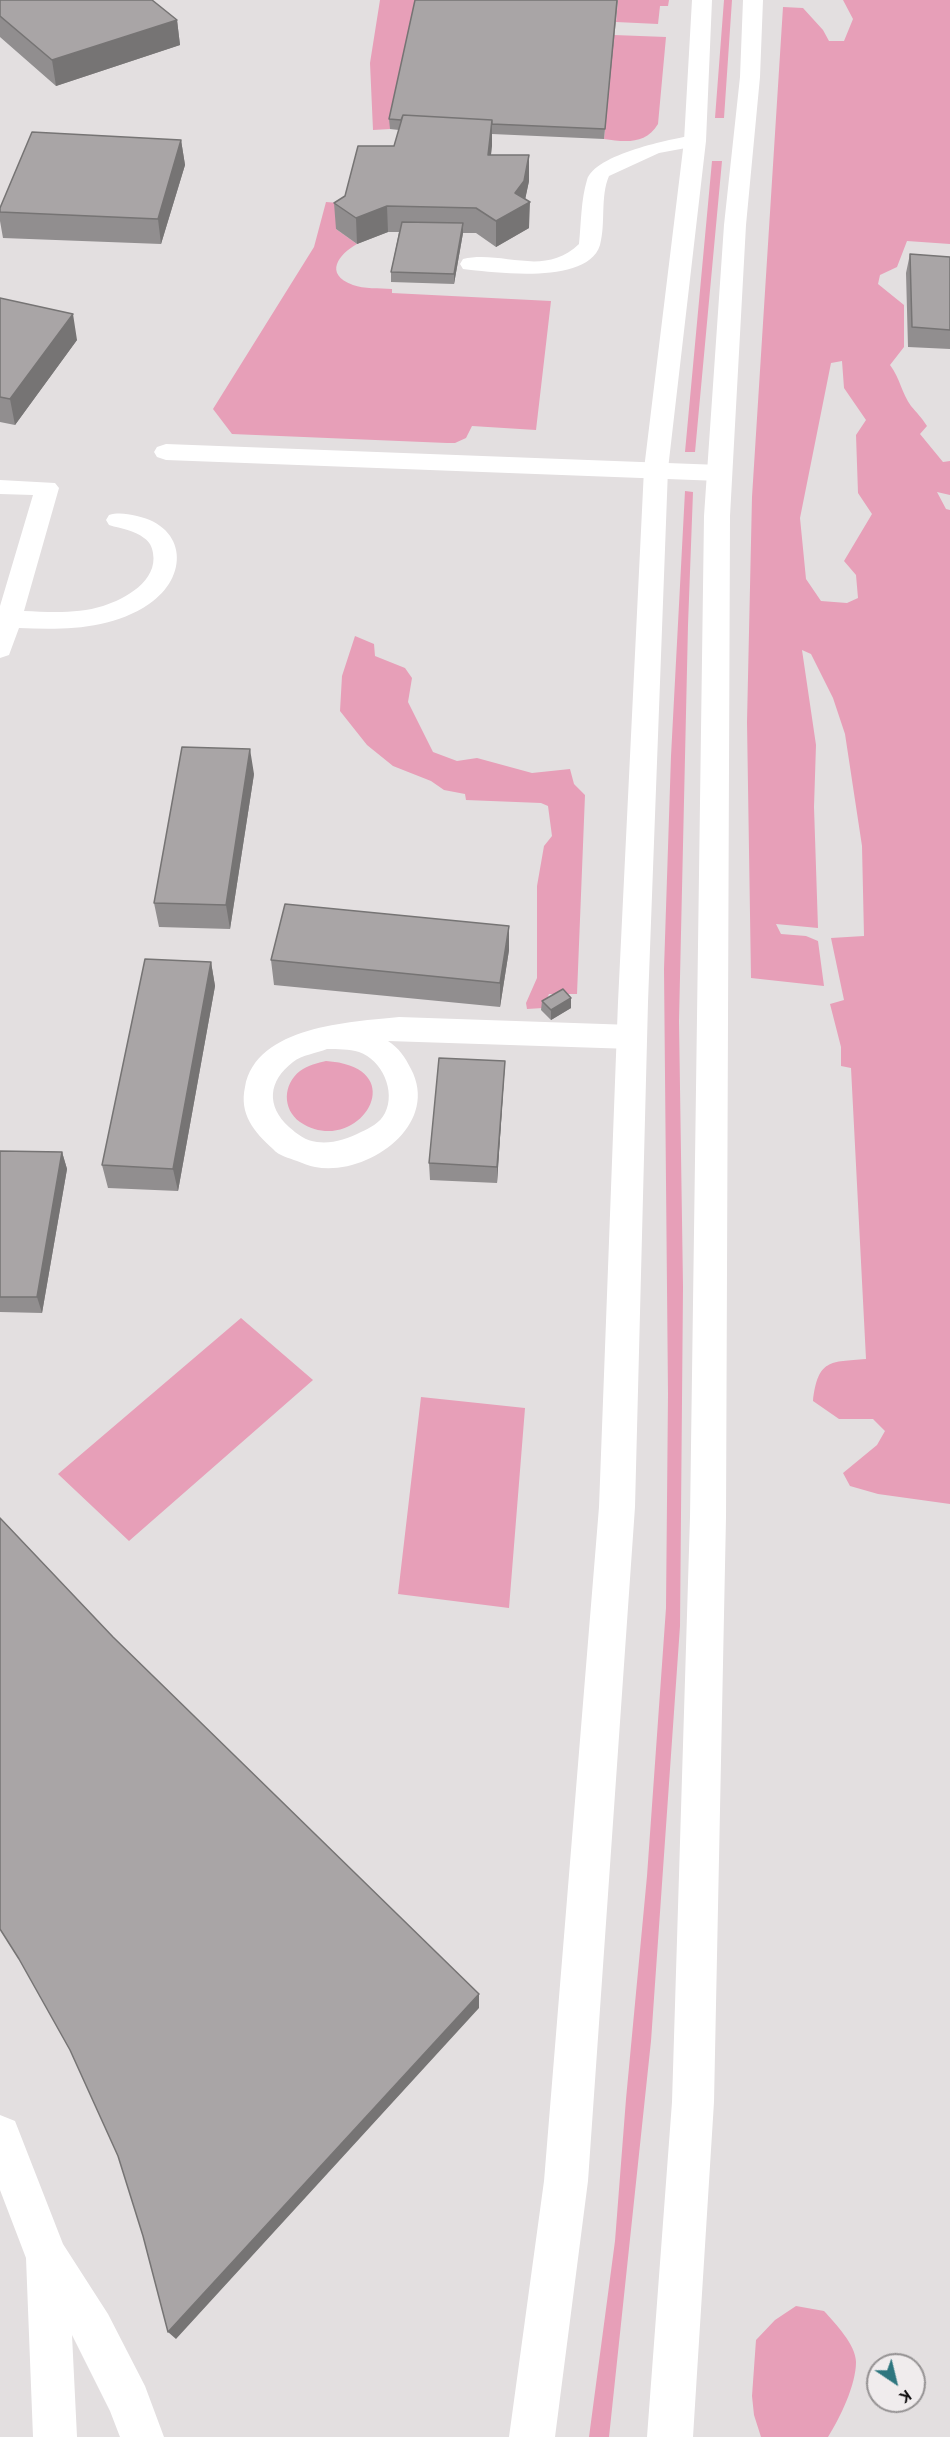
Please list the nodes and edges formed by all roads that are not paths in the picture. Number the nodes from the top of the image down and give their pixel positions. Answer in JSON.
{"nodes":[{"id":1,"x":702,"y":0,"type":"edge"},
{"id":2,"x":753,"y":0,"type":"edge"},
{"id":3,"x":695,"y":141,"type":"junction"},
{"id":4,"x":471,"y":264,"type":"dead end"},
{"id":5,"x":166,"y":452,"type":"dead end"},
{"id":6,"x":656,"y":469,"type":"junction"},
{"id":7,"x":720,"y":473,"type":"junction"},
{"id":8,"x":0,"y":487,"type":"edge"},
{"id":9,"x":118,"y":520,"type":"dead end"},
{"id":10,"x":9,"y":619,"type":"junction"},
{"id":11,"x":0,"y":649,"type":"edge"},
{"id":12,"x":399,"y":1028,"type":"junction"},
{"id":13,"x":326,"y":1037,"type":"junction"},
{"id":14,"x":632,"y":1038,"type":"junction"},
{"id":15,"x":391,"y":1059,"type":"junction"},
{"id":16,"x":0,"y":2136,"type":"edge"},
{"id":17,"x":47,"y":2258,"type":"junction"},
{"id":18,"x":55,"y":2437,"type":"edge"},
{"id":19,"x":142,"y":2437,"type":"edge"},
{"id":20,"x":532,"y":2437,"type":"edge"},
{"id":21,"x":670,"y":2437,"type":"edge"}],
"edges":[{"from":1,"to":3,"type":"street"},
{"from":2,"to":7,"type":"street"},
{"from":3,"to":4,"type":"lane"},
{"from":3,"to":6,"type":"street"},
{"from":5,"to":6,"type":"street"},
{"from":6,"to":7,"type":"street"},
{"from":6,"to":14,"type":"street"},
{"from":7,"to":21,"type":"street"},
{"from":8,"to":10,"type":"lane"},
{"from":9,"to":10,"type":"lane"},
{"from":10,"to":11,"type":"lane"},
{"from":12,"to":13,"type":"lane"},
{"from":12,"to":14,"type":"lane"},
{"from":12,"to":15,"type":"lane"},
{"from":13,"to":15,"type":"lane"},
{"from":13,"to":15,"type":"lane"},
{"from":14,"to":20,"type":"street"},
{"from":16,"to":17,"type":"lane"},
{"from":17,"to":18,"type":"lane"},
{"from":17,"to":19,"type":"lane"}]}
